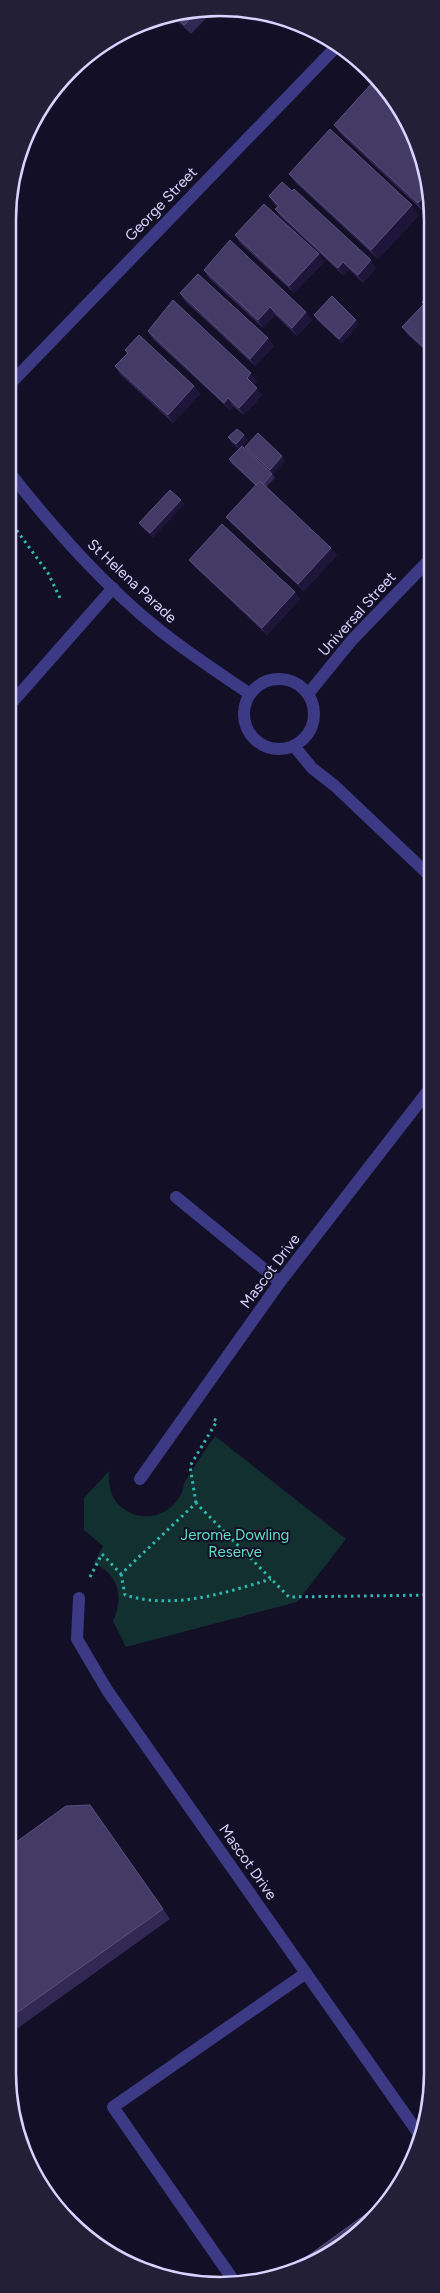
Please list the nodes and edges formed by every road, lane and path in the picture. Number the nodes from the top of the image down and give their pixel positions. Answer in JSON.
{"nodes":[{"id":1,"x":332,"y":51,"type":"edge"},
{"id":2,"x":16,"y":378,"type":"edge"},
{"id":3,"x":16,"y":480,"type":"edge"},
{"id":4,"x":16,"y":530,"type":"edge"},
{"id":5,"x":424,"y":565,"type":"edge"},
{"id":6,"x":113,"y":588,"type":"junction"},
{"id":7,"x":60,"y":598,"type":"dead end"},
{"id":8,"x":250,"y":694,"type":"junction"},
{"id":9,"x":308,"y":694,"type":"junction"},
{"id":10,"x":16,"y":698,"type":"edge"},
{"id":11,"x":294,"y":746,"type":"junction"},
{"id":12,"x":424,"y":870,"type":"edge"},
{"id":13,"x":424,"y":1096,"type":"edge"},
{"id":14,"x":176,"y":1197,"type":"dead end"},
{"id":15,"x":280,"y":1282,"type":"junction"},
{"id":16,"x":193,"y":1404,"type":"junction"},
{"id":17,"x":140,"y":1479,"type":"dead end"},
{"id":18,"x":196,"y":1503,"type":"junction"},
{"id":19,"x":121,"y":1574,"type":"junction"},
{"id":20,"x":271,"y":1579,"type":"junction"},
{"id":21,"x":424,"y":1595,"type":"edge"},
{"id":22,"x":79,"y":1598,"type":"joint"},
{"id":23,"x":306,"y":1973,"type":"junction"},
{"id":24,"x":416,"y":2129,"type":"edge"},
{"id":25,"x":231,"y":2276,"type":"edge"}],
"edges":[{"from":1,"to":2,"type":"street","name":"George Street"},
{"from":3,"to":6,"type":"street","name":"St Helena Parade"},
{"from":4,"to":7,"type":"path"},
{"from":5,"to":9,"type":"street","name":"Universal Street"},
{"from":6,"to":8,"type":"street","name":"St Helena Parade"},
{"from":6,"to":10,"type":"street"},
{"from":8,"to":9,"type":"street"},
{"from":8,"to":11,"type":"street"},
{"from":9,"to":11,"type":"street"},
{"from":11,"to":12,"type":"street"},
{"from":13,"to":15,"type":"street","name":"Mascot Drive"},
{"from":14,"to":15,"type":"street"},
{"from":15,"to":16,"type":"street","name":"Mascot Drive"},
{"from":16,"to":17,"type":"street","name":"Mascot Drive"},
{"from":16,"to":18,"type":"path"},
{"from":18,"to":19,"type":"path"},
{"from":18,"to":20,"type":"path"},
{"from":19,"to":20,"type":"path"},
{"from":19,"to":22,"type":"path"},
{"from":20,"to":21,"type":"path"},
{"from":22,"to":23,"type":"street","name":"Mascot Drive"},
{"from":23,"to":24,"type":"street","name":"Mascot Drive"},
{"from":23,"to":25,"type":"street"}]}
